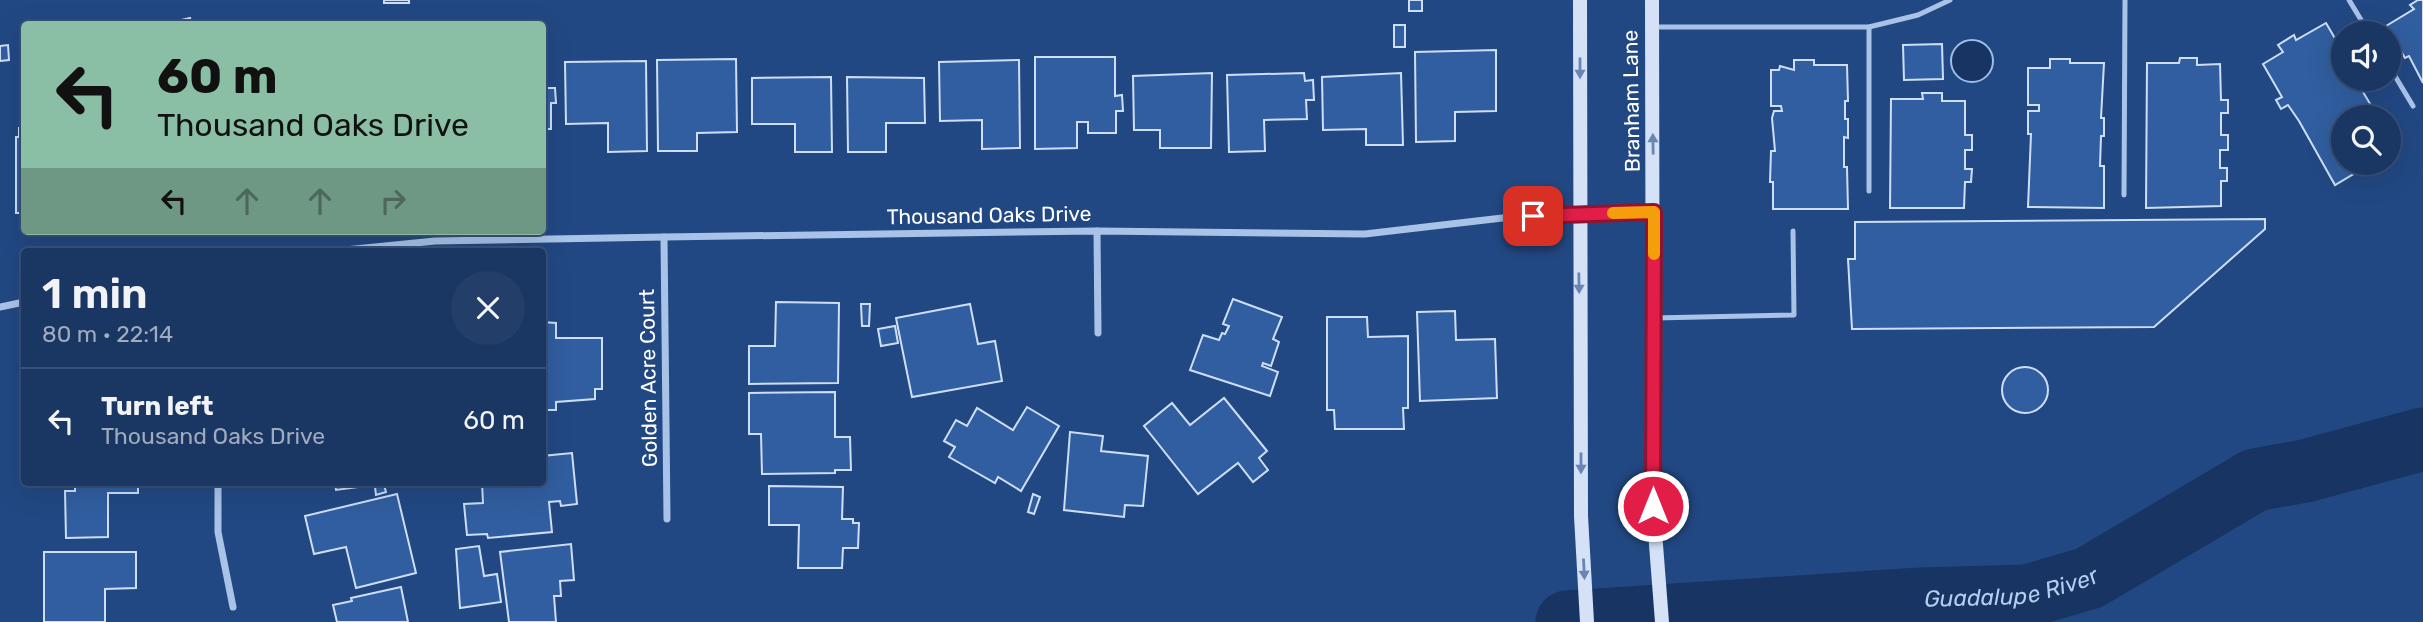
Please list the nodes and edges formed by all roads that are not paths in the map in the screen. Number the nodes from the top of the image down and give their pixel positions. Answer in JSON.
{"nodes":[{"id":1,"x":1580,"y":0,"type":"edge"},
{"id":2,"x":1651,"y":0,"type":"edge"},
{"id":3,"x":1950,"y":0,"type":"edge"},
{"id":4,"x":2125,"y":0,"type":"edge"},
{"id":5,"x":2348,"y":0,"type":"edge"},
{"id":6,"x":2361,"y":21,"type":"edge"},
{"id":7,"x":1652,"y":27,"type":"junction"},
{"id":8,"x":1869,"y":27,"type":"junction"},
{"id":9,"x":2401,"y":86,"type":"edge"},
{"id":10,"x":2413,"y":106,"type":"dead end"},
{"id":11,"x":1869,"y":191,"type":"dead end"},
{"id":12,"x":2124,"y":195,"type":"dead end"},
{"id":13,"x":1654,"y":212,"type":"junction"},
{"id":14,"x":1579,"y":215,"type":"junction"},
{"id":15,"x":1097,"y":231,"type":"junction"},
{"id":16,"x":1793,"y":231,"type":"dead end"},
{"id":17,"x":664,"y":237,"type":"junction"},
{"id":18,"x":365,"y":248,"type":"edge"},
{"id":19,"x":21,"y":303,"type":"edge"},
{"id":20,"x":0,"y":307,"type":"edge"},
{"id":21,"x":1654,"y":318,"type":"junction"},
{"id":22,"x":1098,"y":334,"type":"dead end"},
{"id":23,"x":218,"y":486,"type":"edge"},
{"id":24,"x":667,"y":519,"type":"dead end"},
{"id":25,"x":233,"y":607,"type":"dead end"},
{"id":26,"x":1587,"y":622,"type":"edge"},
{"id":27,"x":1662,"y":622,"type":"edge"}],
"edges":[{"from":1,"to":14,"type":"main road","one_way":true},
{"from":2,"to":7,"type":"main road","name":"Branham Lane"},
{"from":3,"to":8,"type":"lane"},
{"from":4,"to":12,"type":"lane"},
{"from":5,"to":6,"type":"lane"},
{"from":7,"to":8,"type":"lane"},
{"from":13,"to":7,"type":"main road","name":"Branham Lane","one_way":true},
{"from":8,"to":11,"type":"lane"},
{"from":9,"to":10,"type":"lane"},
{"from":13,"to":14,"type":"street","name":"Thousand Oaks Drive"},
{"from":13,"to":21,"type":"main road","name":"Branham Lane"},
{"from":14,"to":15,"type":"street","name":"Thousand Oaks Drive"},
{"from":14,"to":26,"type":"main road","one_way":true},
{"from":15,"to":17,"type":"street","name":"Thousand Oaks Drive"},
{"from":15,"to":22,"type":"street"},
{"from":16,"to":21,"type":"lane"},
{"from":17,"to":18,"type":"street","name":"Thousand Oaks Drive"},
{"from":17,"to":24,"type":"street","name":"Golden Acre Court"},
{"from":19,"to":20,"type":"street"},
{"from":21,"to":27,"type":"main road","name":"Branham Lane"},
{"from":23,"to":25,"type":"street"}]}
